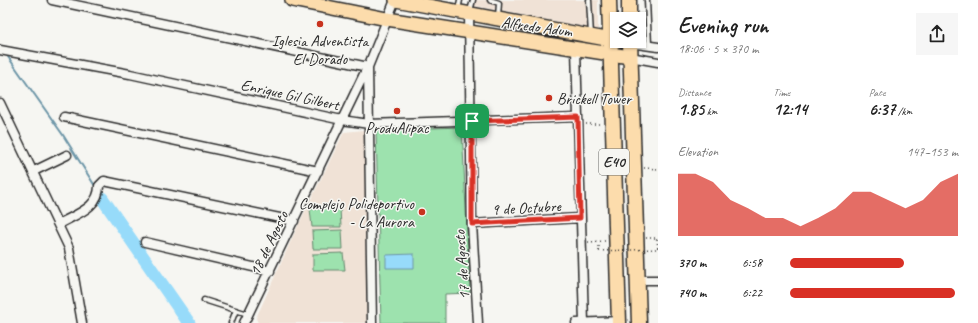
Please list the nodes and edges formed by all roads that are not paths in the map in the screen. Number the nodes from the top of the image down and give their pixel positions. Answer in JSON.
{"nodes":[{"id":1,"x":52,"y":0,"type":"edge"},
{"id":2,"x":292,"y":0,"type":"edge"},
{"id":3,"x":395,"y":0,"type":"edge"},
{"id":4,"x":473,"y":0,"type":"edge"},
{"id":5,"x":490,"y":0,"type":"edge"},
{"id":6,"x":588,"y":0,"type":"edge"},
{"id":7,"x":610,"y":0,"type":"edge"},
{"id":8,"x":628,"y":0,"type":"edge"},
{"id":9,"x":647,"y":0,"type":"edge"},
{"id":10,"x":498,"y":1,"type":"edge"},
{"id":11,"x":462,"y":9,"type":"edge"},
{"id":12,"x":613,"y":12,"type":"edge"},
{"id":13,"x":629,"y":12,"type":"edge"},
{"id":14,"x":387,"y":19,"type":"junction"},
{"id":15,"x":497,"y":20,"type":"junction"},
{"id":16,"x":470,"y":33,"type":"junction"},
{"id":17,"x":592,"y":37,"type":"junction"},
{"id":18,"x":610,"y":39,"type":"edge"},
{"id":19,"x":646,"y":45,"type":"edge"},
{"id":20,"x":649,"y":46,"type":"junction"},
{"id":21,"x":658,"y":47,"type":"edge"},
{"id":22,"x":616,"y":48,"type":"edge"},
{"id":23,"x":625,"y":48,"type":"edge"},
{"id":24,"x":576,"y":49,"type":"junction"},
{"id":25,"x":4,"y":50,"type":"edge"},
{"id":26,"x":611,"y":54,"type":"junction"},
{"id":27,"x":630,"y":57,"type":"junction"},
{"id":28,"x":658,"y":62,"type":"edge"},
{"id":29,"x":368,"y":67,"type":"junction"},
{"id":30,"x":0,"y":103,"type":"edge"},
{"id":31,"x":64,"y":117,"type":"dead end"},
{"id":32,"x":342,"y":120,"type":"junction"},
{"id":33,"x":578,"y":120,"type":"junction"},
{"id":34,"x":472,"y":121,"type":"junction"},
{"id":35,"x":368,"y":124,"type":"junction"},
{"id":36,"x":67,"y":155,"type":"dead end"},
{"id":37,"x":34,"y":172,"type":"junction"},
{"id":38,"x":318,"y":172,"type":"junction"},
{"id":39,"x":580,"y":218,"type":"junction"},
{"id":40,"x":294,"y":221,"type":"junction"},
{"id":41,"x":59,"y":224,"type":"junction"},
{"id":42,"x":472,"y":224,"type":"junction"},
{"id":43,"x":145,"y":242,"type":"dead end"},
{"id":44,"x":617,"y":269,"type":"junction"},
{"id":45,"x":270,"y":271,"type":"junction"},
{"id":46,"x":637,"y":274,"type":"junction"},
{"id":47,"x":658,"y":280,"type":"edge"},
{"id":48,"x":204,"y":300,"type":"dead end"},
{"id":49,"x":618,"y":304,"type":"junction"},
{"id":50,"x":638,"y":306,"type":"junction"},
{"id":51,"x":236,"y":310,"type":"junction"},
{"id":52,"x":248,"y":314,"type":"junction"},
{"id":53,"x":619,"y":322,"type":"edge"},
{"id":54,"x":82,"y":323,"type":"edge"},
{"id":55,"x":231,"y":323,"type":"edge"},
{"id":56,"x":244,"y":323,"type":"edge"},
{"id":57,"x":372,"y":323,"type":"edge"},
{"id":58,"x":478,"y":323,"type":"edge"},
{"id":59,"x":576,"y":323,"type":"edge"},
{"id":60,"x":584,"y":323,"type":"edge"},
{"id":61,"x":639,"y":323,"type":"edge"}],
"edges":[{"from":1,"to":29,"type":"street"},
{"from":2,"to":14,"type":"main road","name":"Alfredo Adum"},
{"from":3,"to":11,"type":"main road","name":"Alfredo Adum"},
{"from":3,"to":14,"type":"street","name":"18 de Agosto"},
{"from":4,"to":11,"type":"lane"},
{"from":5,"to":10,"type":"lane"},
{"from":6,"to":17,"type":"lane"},
{"from":7,"to":12,"type":"highway","number":"E40"},
{"from":8,"to":13,"type":"highway"},
{"from":9,"to":20,"type":"lane"},
{"from":10,"to":15,"type":"lane"},
{"from":11,"to":15,"type":"main road","name":"Alfredo Adum"},
{"from":11,"to":16,"type":"street","name":"17 de Agosto"},
{"from":14,"to":16,"type":"main road","name":"Alfredo Adum"},
{"from":14,"to":29,"type":"street","name":"18 de Agosto"},
{"from":15,"to":17,"type":"main road","name":"Alfredo Adum"},
{"from":16,"to":24,"type":"main road","name":"Alfredo Adum"},
{"from":16,"to":34,"type":"street","name":"17 de Agosto"},
{"from":17,"to":18,"type":"main road","name":"Alfredo Adum"},
{"from":19,"to":20,"type":"street","name":"Alfredo Adum"},
{"from":20,"to":21,"type":"street","name":"Alfredo Adum"},
{"from":22,"to":26,"type":"highway","number":"E40"},
{"from":23,"to":27,"type":"highway","number":"E40"},
{"from":24,"to":26,"type":"main road","name":"Alfredo Adum"},
{"from":24,"to":33,"type":"street"},
{"from":25,"to":32,"type":"street","name":"Enrique Gil Gilbert"},
{"from":26,"to":27,"type":"main road","name":"Alfredo Adum"},
{"from":26,"to":44,"type":"highway","number":"E40"},
{"from":27,"to":28,"type":"street","name":"Alfredo Adum"},
{"from":27,"to":46,"type":"highway","number":"E40"},
{"from":29,"to":32,"type":"street","name":"18 de Agosto"},
{"from":29,"to":35,"type":"street"},
{"from":30,"to":37,"type":"street"},
{"from":31,"to":38,"type":"street"},
{"from":32,"to":35,"type":"street","name":"Enrique Gil Gilbert"},
{"from":32,"to":38,"type":"street","name":"18 de Agosto"},
{"from":33,"to":34,"type":"street","name":"Enrique Gil Gilbert"},
{"from":33,"to":39,"type":"street"},
{"from":34,"to":35,"type":"street","name":"Enrique Gil Gilbert"},
{"from":34,"to":42,"type":"street","name":"17 de Agosto"},
{"from":35,"to":57,"type":"street"},
{"from":36,"to":37,"type":"street"},
{"from":37,"to":41,"type":"street"},
{"from":38,"to":40,"type":"street","name":"18 de Agosto"},
{"from":39,"to":42,"type":"street","name":"9 de Octubre"},
{"from":39,"to":60,"type":"street"},
{"from":40,"to":41,"type":"street"},
{"from":40,"to":45,"type":"street","name":"18 de Agosto"},
{"from":41,"to":54,"type":"street"},
{"from":42,"to":58,"type":"street","name":"17 de Agosto"},
{"from":43,"to":45,"type":"street"},
{"from":44,"to":46,"type":"highway"},
{"from":44,"to":49,"type":"highway","number":"E40"},
{"from":45,"to":52,"type":"street","name":"18 de Agosto"},
{"from":46,"to":47,"type":"street"},
{"from":46,"to":50,"type":"highway","number":"E40"},
{"from":48,"to":51,"type":"lane"},
{"from":49,"to":50,"type":"highway"},
{"from":49,"to":53,"type":"highway","number":"E40"},
{"from":50,"to":61,"type":"highway","number":"E40"},
{"from":51,"to":52,"type":"lane"},
{"from":51,"to":55,"type":"lane"},
{"from":52,"to":56,"type":"street","name":"18 de Agosto"},
{"from":53,"to":60,"type":"street"},
{"from":59,"to":60,"type":"street"}]}
